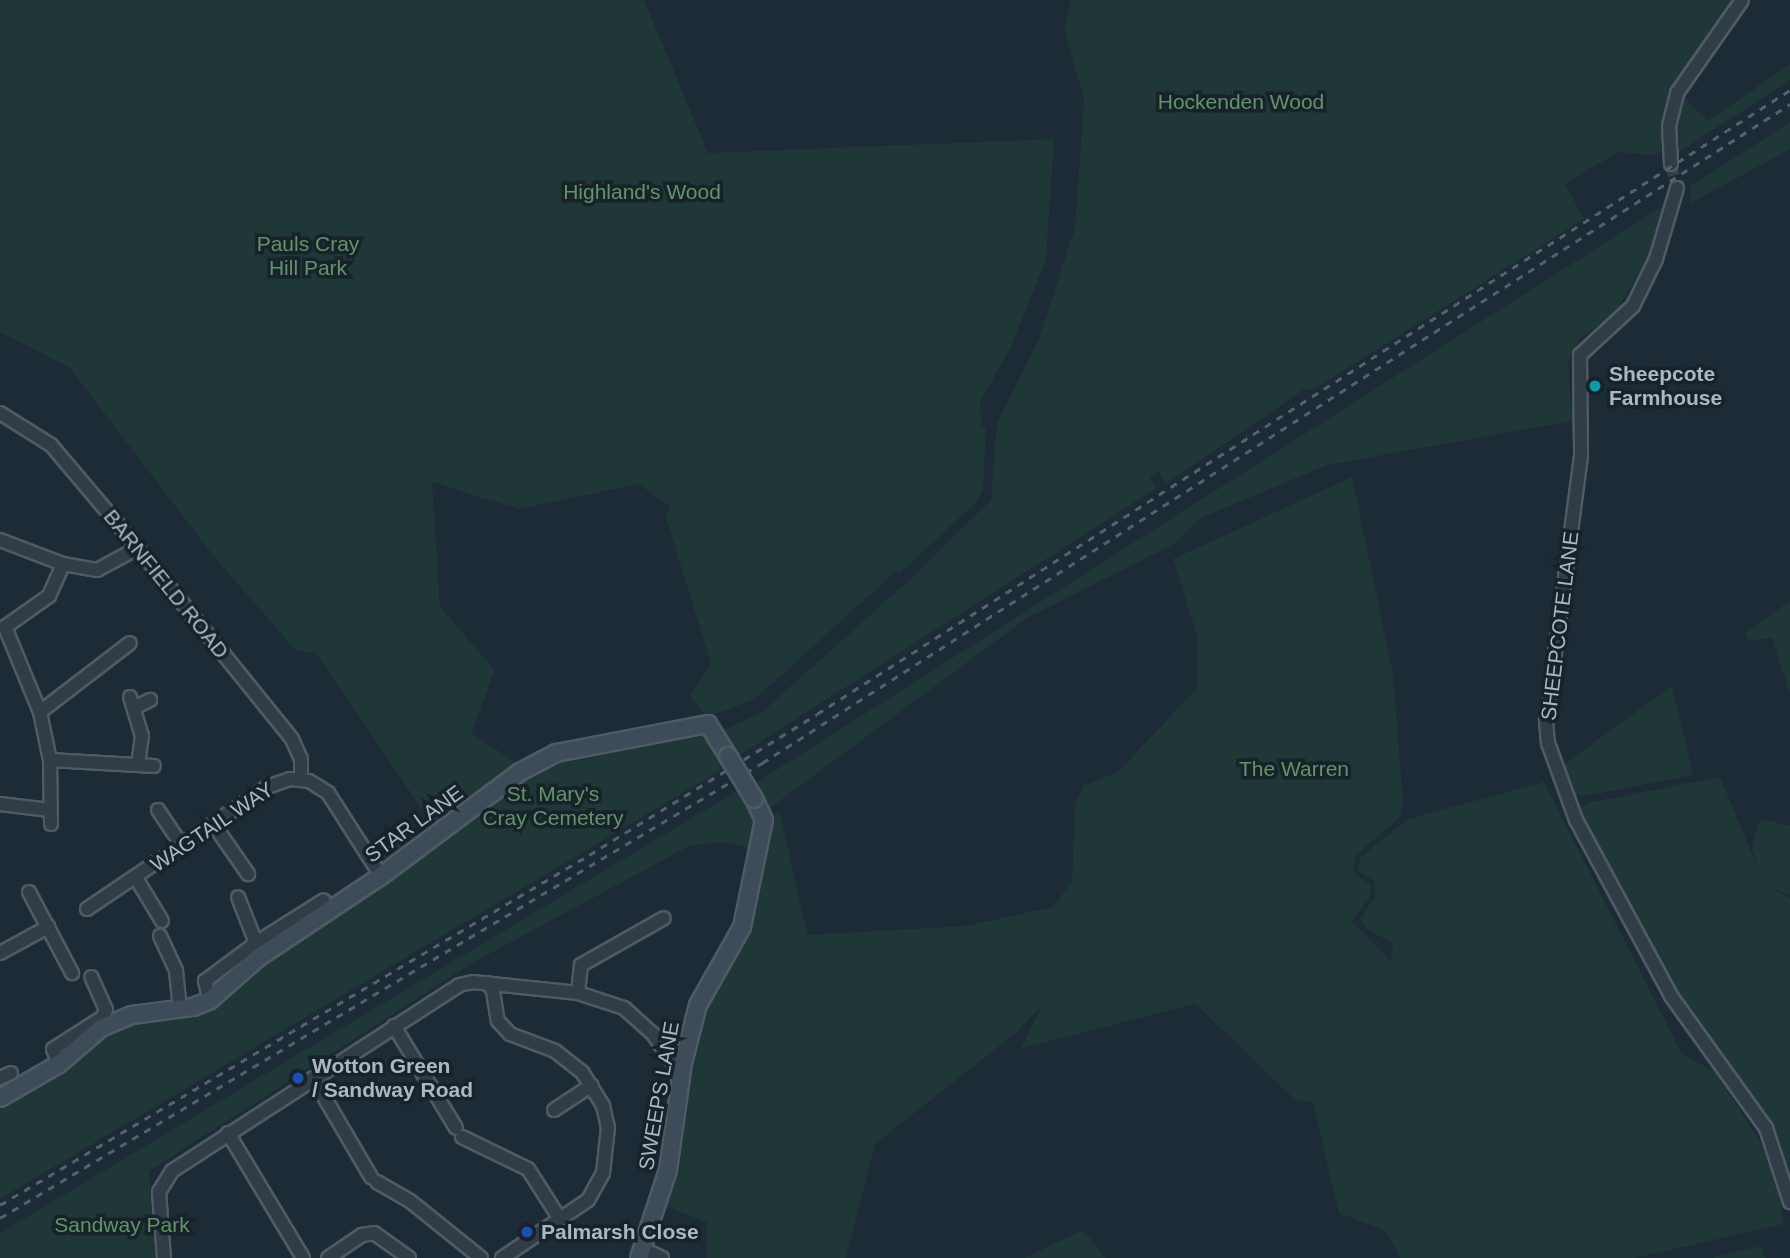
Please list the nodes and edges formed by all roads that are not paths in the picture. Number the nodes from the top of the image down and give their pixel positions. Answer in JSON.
{"nodes":[{"id":1,"x":1742,"y":0,"type":"edge"},
{"id":2,"x":1671,"y":164,"type":"tunnel mouth"},
{"id":3,"x":1676,"y":188,"type":"tunnel mouth"},
{"id":4,"x":0,"y":413,"type":"edge"},
{"id":5,"x":0,"y":540,"type":"edge"},
{"id":6,"x":138,"y":548,"type":"junction"},
{"id":7,"x":63,"y":564,"type":"junction"},
{"id":8,"x":2,"y":621,"type":"edge"},
{"id":9,"x":122,"y":643,"type":"dead end"},
{"id":10,"x":150,"y":700,"type":"dead end"},
{"id":11,"x":40,"y":712,"type":"junction"},
{"id":12,"x":708,"y":724,"type":"joint"},
{"id":13,"x":50,"y":760,"type":"junction"},
{"id":14,"x":138,"y":765,"type":"junction"},
{"id":15,"x":154,"y":766,"type":"dead end"},
{"id":16,"x":301,"y":779,"type":"junction"},
{"id":17,"x":0,"y":804,"type":"edge"},
{"id":18,"x":50,"y":810,"type":"junction"},
{"id":19,"x":158,"y":810,"type":"dead end"},
{"id":20,"x":51,"y":824,"type":"dead end"},
{"id":21,"x":214,"y":825,"type":"junction"},
{"id":22,"x":183,"y":847,"type":"junction"},
{"id":23,"x":248,"y":874,"type":"dead end"},
{"id":24,"x":381,"y":876,"type":"junction"},
{"id":25,"x":136,"y":878,"type":"junction"},
{"id":26,"x":29,"y":892,"type":"dead end"},
{"id":27,"x":238,"y":897,"type":"dead end"},
{"id":28,"x":324,"y":900,"type":"dead end"},
{"id":29,"x":87,"y":909,"type":"dead end"},
{"id":30,"x":664,"y":918,"type":"dead end"},
{"id":31,"x":162,"y":921,"type":"dead end"},
{"id":32,"x":48,"y":927,"type":"junction"},
{"id":33,"x":160,"y":936,"type":"dead end"},
{"id":34,"x":257,"y":943,"type":"junction"},
{"id":35,"x":0,"y":953,"type":"edge"},
{"id":36,"x":72,"y":973,"type":"dead end"},
{"id":37,"x":91,"y":977,"type":"dead end"},
{"id":38,"x":488,"y":983,"type":"junction"},
{"id":39,"x":578,"y":993,"type":"junction"},
{"id":40,"x":210,"y":1000,"type":"junction"},
{"id":41,"x":180,"y":1009,"type":"junction"},
{"id":42,"x":394,"y":1026,"type":"junction"},
{"id":43,"x":683,"y":1063,"type":"junction"},
{"id":44,"x":59,"y":1064,"type":"junction"},
{"id":45,"x":313,"y":1078,"type":"junction"},
{"id":46,"x":592,"y":1085,"type":"junction"},
{"id":47,"x":0,"y":1098,"type":"edge"},
{"id":48,"x":554,"y":1110,"type":"dead end"},
{"id":49,"x":228,"y":1133,"type":"junction"},
{"id":50,"x":1790,"y":1202,"type":"edge"},
{"id":51,"x":560,"y":1219,"type":"junction"},
{"id":52,"x":641,"y":1254,"type":"edge"},
{"id":53,"x":166,"y":1258,"type":"edge"},
{"id":54,"x":303,"y":1258,"type":"edge"},
{"id":55,"x":328,"y":1258,"type":"edge"},
{"id":56,"x":409,"y":1258,"type":"edge"},
{"id":57,"x":481,"y":1258,"type":"edge"},
{"id":58,"x":502,"y":1258,"type":"edge"},
{"id":59,"x":662,"y":1258,"type":"edge"}],
"edges":[{"from":1,"to":2,"type":"street"},
{"from":3,"to":50,"type":"street","name":"SHEEPCOTE LANE"},
{"from":4,"to":6,"type":"street","name":"BARNFIELD ROAD"},
{"from":5,"to":7,"type":"street"},
{"from":6,"to":7,"type":"street"},
{"from":6,"to":16,"type":"street","name":"BARNFIELD ROAD"},
{"from":7,"to":8,"type":"street"},
{"from":8,"to":11,"type":"street"},
{"from":9,"to":11,"type":"street"},
{"from":10,"to":14,"type":"street"},
{"from":11,"to":13,"type":"street"},
{"from":12,"to":24,"type":"street","name":"STAR LANE"},
{"from":12,"to":43,"type":"street","name":"SWEEPS LANE","bridge":true},
{"from":13,"to":14,"type":"street"},
{"from":13,"to":18,"type":"street"},
{"from":14,"to":15,"type":"street"},
{"from":16,"to":21,"type":"street","name":"WAGTAIL WAY"},
{"from":16,"to":24,"type":"street","name":"WAGTAIL WAY"},
{"from":17,"to":18,"type":"street"},
{"from":18,"to":20,"type":"street"},
{"from":19,"to":22,"type":"street"},
{"from":21,"to":22,"type":"street","name":"WAGTAIL WAY"},
{"from":21,"to":23,"type":"street"},
{"from":22,"to":25,"type":"street","name":"WAGTAIL WAY"},
{"from":24,"to":40,"type":"street","name":"STAR LANE"},
{"from":25,"to":29,"type":"street","name":"WAGTAIL WAY"},
{"from":25,"to":31,"type":"street"},
{"from":26,"to":32,"type":"street"},
{"from":27,"to":34,"type":"street"},
{"from":28,"to":34,"type":"street"},
{"from":30,"to":39,"type":"street"},
{"from":32,"to":35,"type":"street"},
{"from":32,"to":36,"type":"street"},
{"from":33,"to":41,"type":"street"},
{"from":34,"to":40,"type":"street"},
{"from":37,"to":44,"type":"street"},
{"from":38,"to":39,"type":"street"},
{"from":38,"to":42,"type":"street"},
{"from":38,"to":46,"type":"street"},
{"from":39,"to":43,"type":"street"},
{"from":40,"to":41,"type":"street","name":"STAR LANE"},
{"from":41,"to":44,"type":"street","name":"STAR LANE"},
{"from":42,"to":45,"type":"street"},
{"from":42,"to":51,"type":"street"},
{"from":43,"to":52,"type":"street","name":"SWEEPS LANE"},
{"from":44,"to":47,"type":"street","name":"STAR LANE"},
{"from":45,"to":49,"type":"street"},
{"from":45,"to":57,"type":"street"},
{"from":46,"to":48,"type":"street"},
{"from":46,"to":51,"type":"street"},
{"from":49,"to":53,"type":"street"},
{"from":49,"to":54,"type":"street"},
{"from":51,"to":58,"type":"street"},
{"from":52,"to":59,"type":"street","name":"SWEEPS LANE"},
{"from":55,"to":56,"type":"street"}]}
